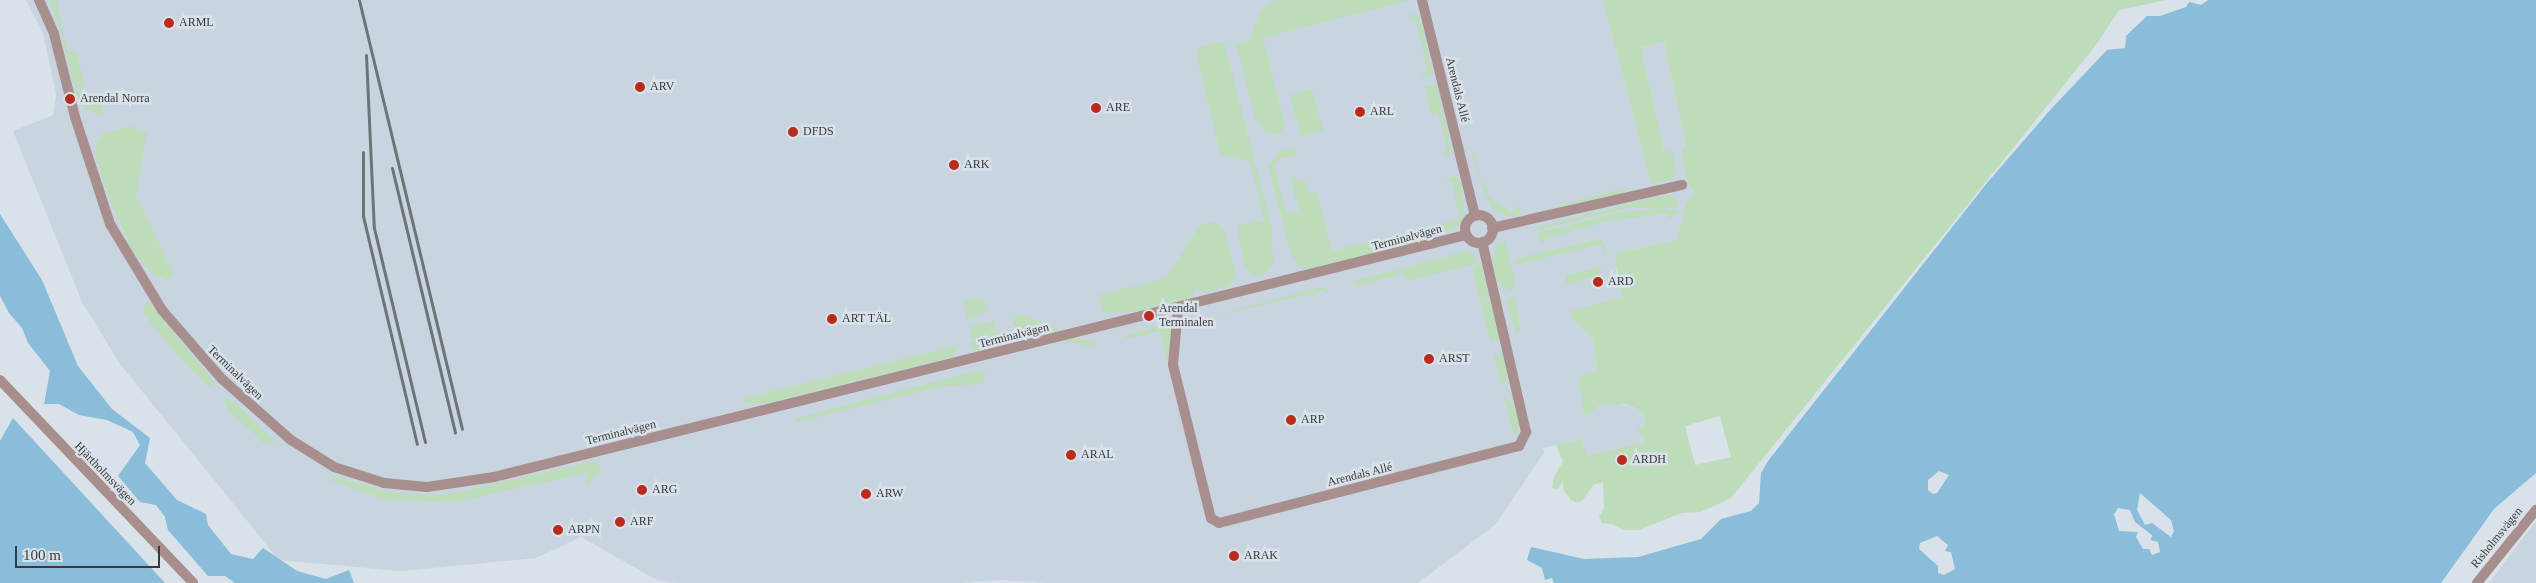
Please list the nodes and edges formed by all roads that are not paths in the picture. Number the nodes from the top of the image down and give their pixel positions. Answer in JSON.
{"nodes":[{"id":1,"x":38,"y":0,"type":"edge"},
{"id":2,"x":1422,"y":0,"type":"edge"},
{"id":3,"x":1682,"y":186,"type":"dead end"},
{"id":4,"x":1475,"y":216,"type":"junction"},
{"id":5,"x":1492,"y":228,"type":"junction"},
{"id":6,"x":1466,"y":235,"type":"junction"},
{"id":7,"x":1482,"y":242,"type":"junction"},
{"id":8,"x":1178,"y":309,"type":"junction"},
{"id":9,"x":0,"y":380,"type":"edge"},
{"id":10,"x":2536,"y":510,"type":"edge"},
{"id":11,"x":193,"y":583,"type":"edge"},
{"id":12,"x":2477,"y":583,"type":"edge"}],
"edges":[{"from":1,"to":8,"type":"street","name":"Terminalvägen"},
{"from":2,"to":4,"type":"street","name":"Arendals Allé"},
{"from":3,"to":5,"type":"street"},
{"from":4,"to":5,"type":"street"},
{"from":4,"to":6,"type":"street"},
{"from":5,"to":7,"type":"street"},
{"from":6,"to":7,"type":"street"},
{"from":6,"to":8,"type":"street","name":"Terminalvägen"},
{"from":7,"to":8,"type":"street","name":"Arendals Allé"},
{"from":9,"to":11,"type":"street","name":"Hjärtholmsvägen"},
{"from":10,"to":12,"type":"street","name":"Risholmsvägen"}]}
